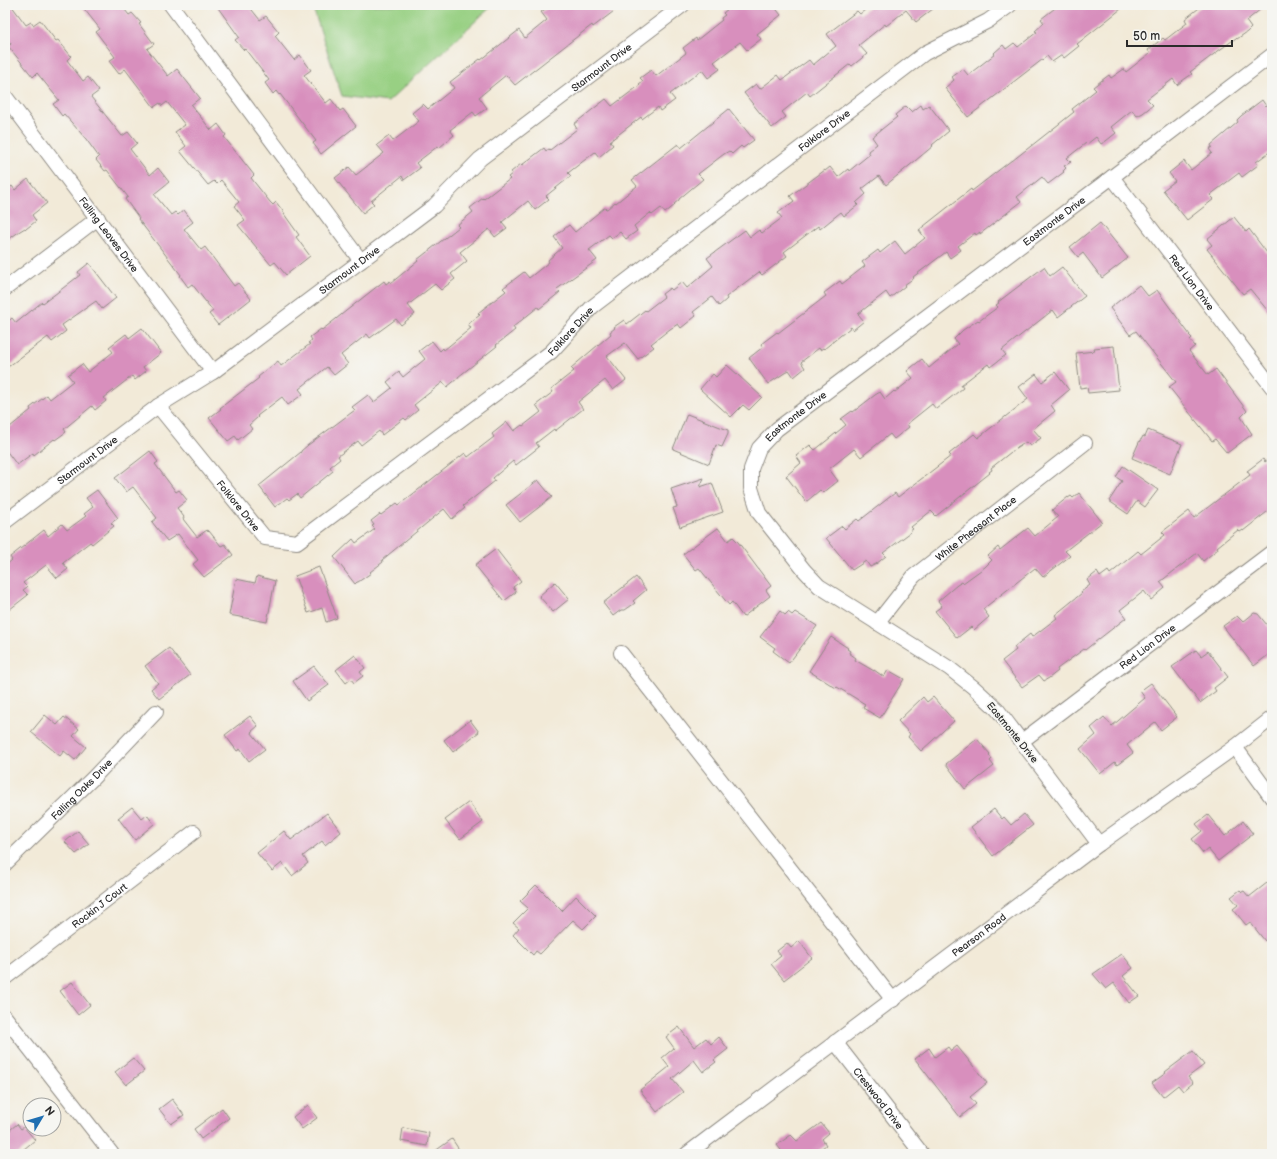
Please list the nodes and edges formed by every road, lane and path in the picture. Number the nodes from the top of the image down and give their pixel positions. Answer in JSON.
{"nodes":[{"id":1,"x":171,"y":5,"type":"edge"},
{"id":2,"x":683,"y":5,"type":"edge"},
{"id":3,"x":1010,"y":5,"type":"edge"},
{"id":4,"x":1272,"y":55,"type":"edge"},
{"id":5,"x":5,"y":96,"type":"edge"},
{"id":6,"x":1112,"y":177,"type":"junction"},
{"id":7,"x":98,"y":218,"type":"junction"},
{"id":8,"x":361,"y":261,"type":"junction"},
{"id":9,"x":5,"y":289,"type":"edge"},
{"id":10,"x":213,"y":372,"type":"junction"},
{"id":11,"x":1272,"y":387,"type":"edge"},
{"id":12,"x":158,"y":406,"type":"junction"},
{"id":13,"x":1086,"y":443,"type":"dead end"},
{"id":14,"x":5,"y":522,"type":"edge"},
{"id":15,"x":1272,"y":552,"type":"edge"},
{"id":16,"x":877,"y":623,"type":"junction"},
{"id":17,"x":621,"y":653,"type":"dead end"},
{"id":18,"x":156,"y":712,"type":"dead end"},
{"id":19,"x":1272,"y":718,"type":"edge"},
{"id":20,"x":1022,"y":741,"type":"junction"},
{"id":21,"x":1235,"y":747,"type":"junction"},
{"id":22,"x":1272,"y":798,"type":"edge"},
{"id":23,"x":194,"y":832,"type":"dead end"},
{"id":24,"x":1099,"y":844,"type":"junction"},
{"id":25,"x":5,"y":864,"type":"edge"},
{"id":26,"x":5,"y":978,"type":"edge"},
{"id":27,"x":893,"y":1000,"type":"junction"},
{"id":28,"x":5,"y":1017,"type":"edge"},
{"id":29,"x":836,"y":1042,"type":"junction"},
{"id":30,"x":112,"y":1154,"type":"edge"},
{"id":31,"x":687,"y":1154,"type":"edge"},
{"id":32,"x":922,"y":1154,"type":"edge"}],
"edges":[{"from":1,"to":8,"type":"street"},
{"from":2,"to":8,"type":"street","name":"Starmount Drive"},
{"from":3,"to":12,"type":"street","name":"Folklore Drive"},
{"from":4,"to":6,"type":"street","name":"Eastmonte Drive"},
{"from":5,"to":7,"type":"street","name":"Falling Leaves Drive"},
{"from":6,"to":11,"type":"street","name":"Red Lion Drive"},
{"from":6,"to":16,"type":"street","name":"Eastmonte Drive"},
{"from":7,"to":9,"type":"street"},
{"from":7,"to":10,"type":"street","name":"Falling Leaves Drive"},
{"from":8,"to":10,"type":"street","name":"Starmount Drive"},
{"from":10,"to":12,"type":"street","name":"Starmount Drive"},
{"from":12,"to":14,"type":"street","name":"Starmount Drive"},
{"from":13,"to":16,"type":"street","name":"White Pheasant Place"},
{"from":15,"to":20,"type":"street","name":"Red Lion Drive"},
{"from":16,"to":20,"type":"street","name":"Eastmonte Drive"},
{"from":17,"to":27,"type":"street"},
{"from":18,"to":25,"type":"street","name":"Falling Oaks Drive"},
{"from":19,"to":21,"type":"street","name":"Pearson Road"},
{"from":20,"to":24,"type":"street","name":"Eastmonte Drive"},
{"from":21,"to":22,"type":"street"},
{"from":21,"to":24,"type":"street","name":"Pearson Road"},
{"from":23,"to":26,"type":"street","name":"Rockin J Court"},
{"from":24,"to":27,"type":"street","name":"Pearson Road"},
{"from":27,"to":29,"type":"street","name":"Pearson Road"},
{"from":28,"to":30,"type":"street"},
{"from":29,"to":31,"type":"street","name":"Pearson Road"},
{"from":29,"to":32,"type":"street","name":"Crestwood Drive"}]}
